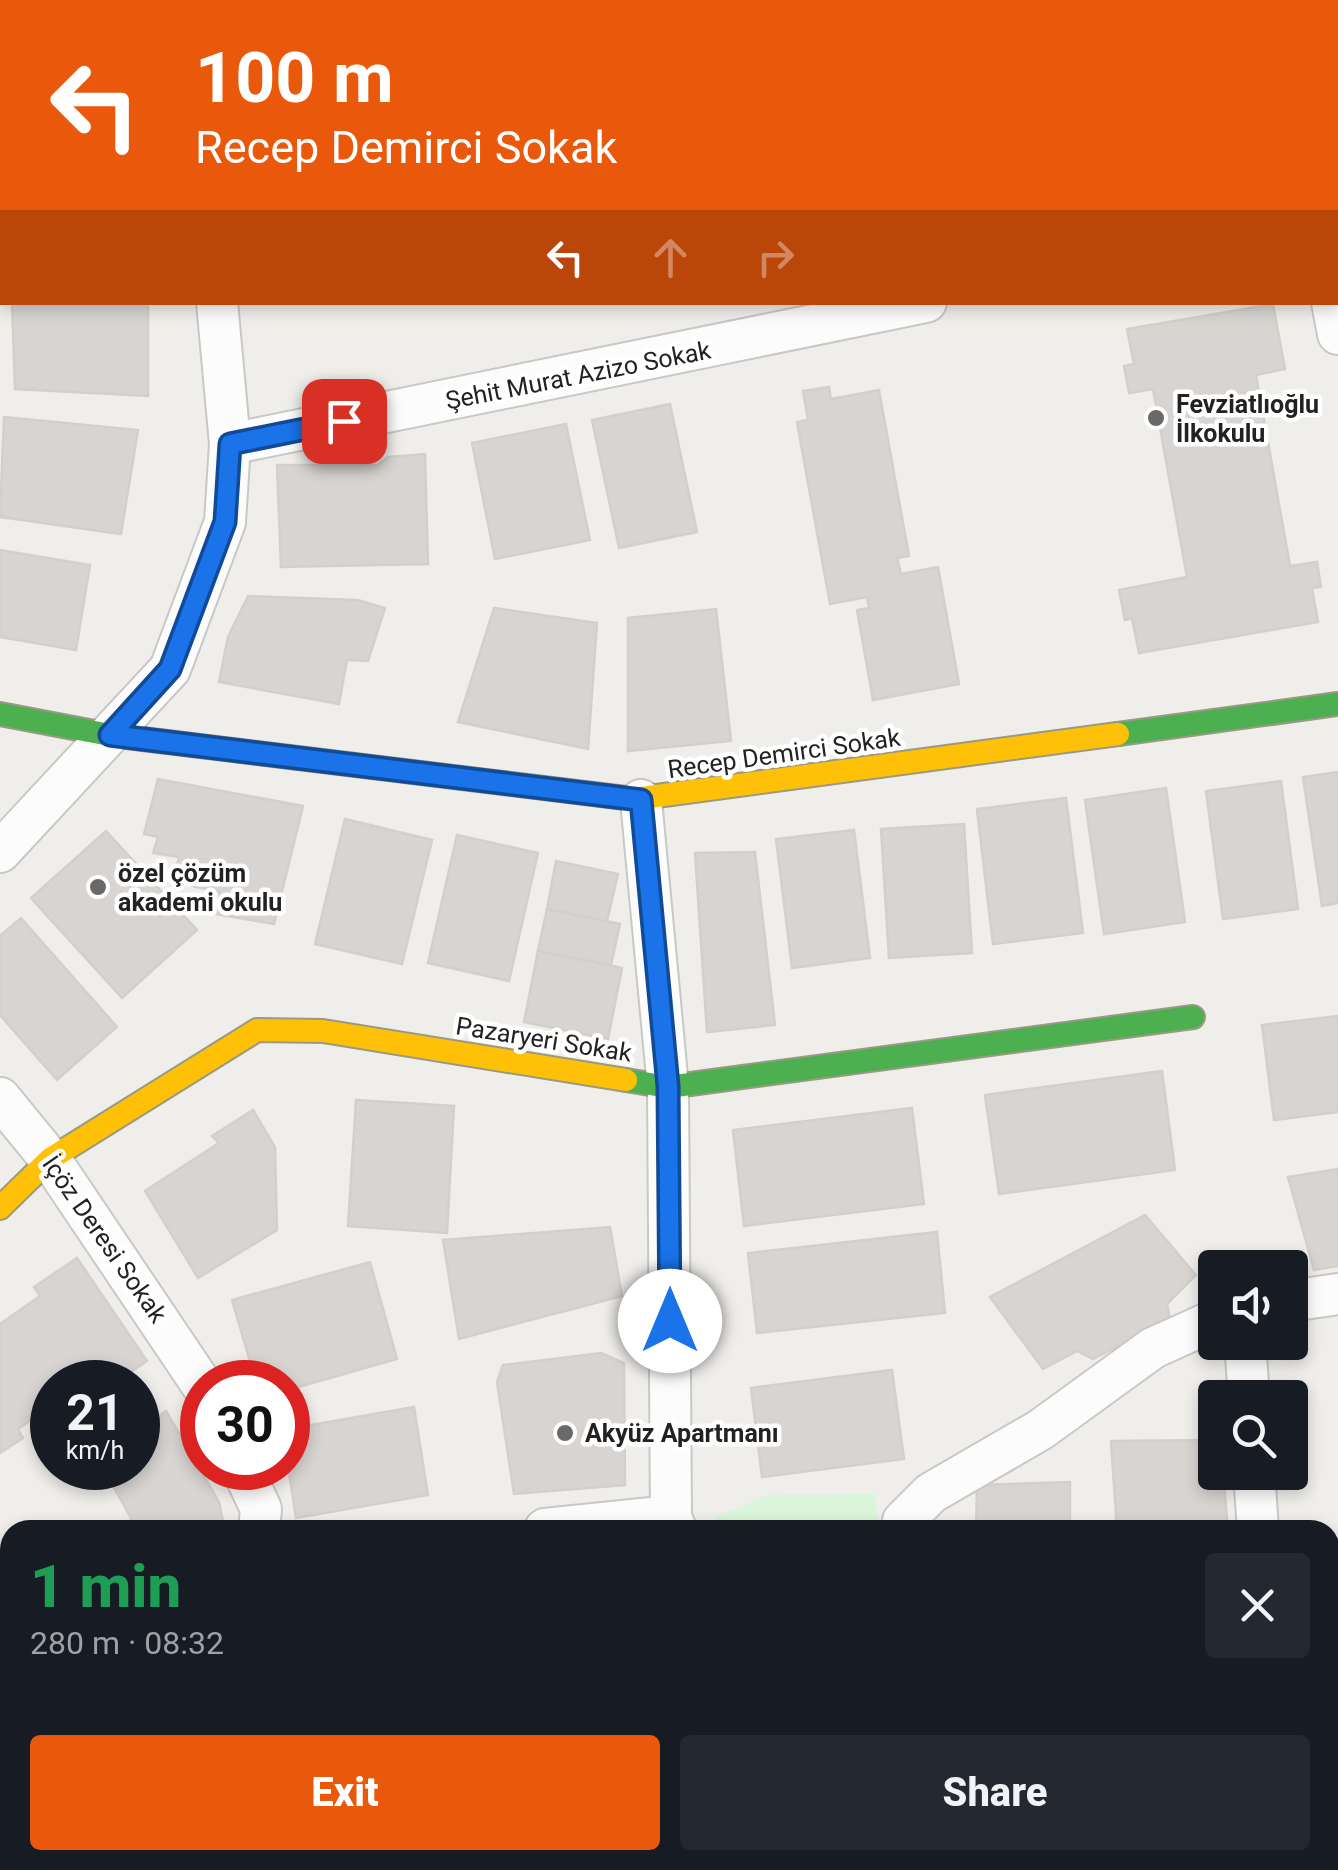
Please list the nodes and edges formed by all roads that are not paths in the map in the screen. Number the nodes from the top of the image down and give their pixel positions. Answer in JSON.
{"nodes":[{"id":1,"x":217,"y":305,"type":"edge"},
{"id":2,"x":911,"y":305,"type":"edge"},
{"id":3,"x":1333,"y":305,"type":"edge"},
{"id":4,"x":1338,"y":334,"type":"edge"},
{"id":5,"x":230,"y":444,"type":"junction"},
{"id":6,"x":1338,"y":704,"type":"edge"},
{"id":7,"x":0,"y":714,"type":"edge"},
{"id":8,"x":110,"y":735,"type":"junction"},
{"id":9,"x":641,"y":800,"type":"junction"},
{"id":10,"x":0,"y":852,"type":"edge"},
{"id":11,"x":1192,"y":1018,"type":"dead end"},
{"id":12,"x":668,"y":1086,"type":"junction"},
{"id":13,"x":0,"y":1098,"type":"edge"},
{"id":14,"x":50,"y":1159,"type":"junction"},
{"id":15,"x":0,"y":1208,"type":"edge"},
{"id":16,"x":1338,"y":1294,"type":"edge"},
{"id":17,"x":1308,"y":1298,"type":"edge"},
{"id":18,"x":1198,"y":1328,"type":"edge"},
{"id":19,"x":185,"y":1360,"type":"edge"},
{"id":20,"x":252,"y":1490,"type":"edge"},
{"id":21,"x":1255,"y":1490,"type":"edge"},
{"id":22,"x":260,"y":1520,"type":"edge"},
{"id":23,"x":673,"y":1520,"type":"edge"},
{"id":24,"x":904,"y":1520,"type":"edge"},
{"id":25,"x":1257,"y":1520,"type":"edge"}],
"edges":[{"from":1,"to":5,"type":"street"},
{"from":2,"to":5,"type":"street","name":"Şehit Murat Azizo Sokak"},
{"from":3,"to":4,"type":"street"},
{"from":5,"to":8,"type":"street"},
{"from":6,"to":9,"type":"street","name":"Recep Demirci Sokak"},
{"from":7,"to":8,"type":"street","name":"Recep Demirci Sokak"},
{"from":8,"to":9,"type":"street","name":"Recep Demirci Sokak"},
{"from":8,"to":10,"type":"street"},
{"from":9,"to":12,"type":"street"},
{"from":11,"to":12,"type":"street","name":"Pazaryeri Sokak"},
{"from":12,"to":14,"type":"street","name":"Pazaryeri Sokak"},
{"from":12,"to":23,"type":"street"},
{"from":13,"to":14,"type":"street","name":"İçöz Deresi Sokak"},
{"from":14,"to":15,"type":"street","name":"Pazaryeri Sokak"},
{"from":14,"to":19,"type":"street","name":"İçöz Deresi Sokak"},
{"from":16,"to":17,"type":"street"},
{"from":18,"to":24,"type":"street"},
{"from":20,"to":22,"type":"street"},
{"from":21,"to":25,"type":"street"}]}
